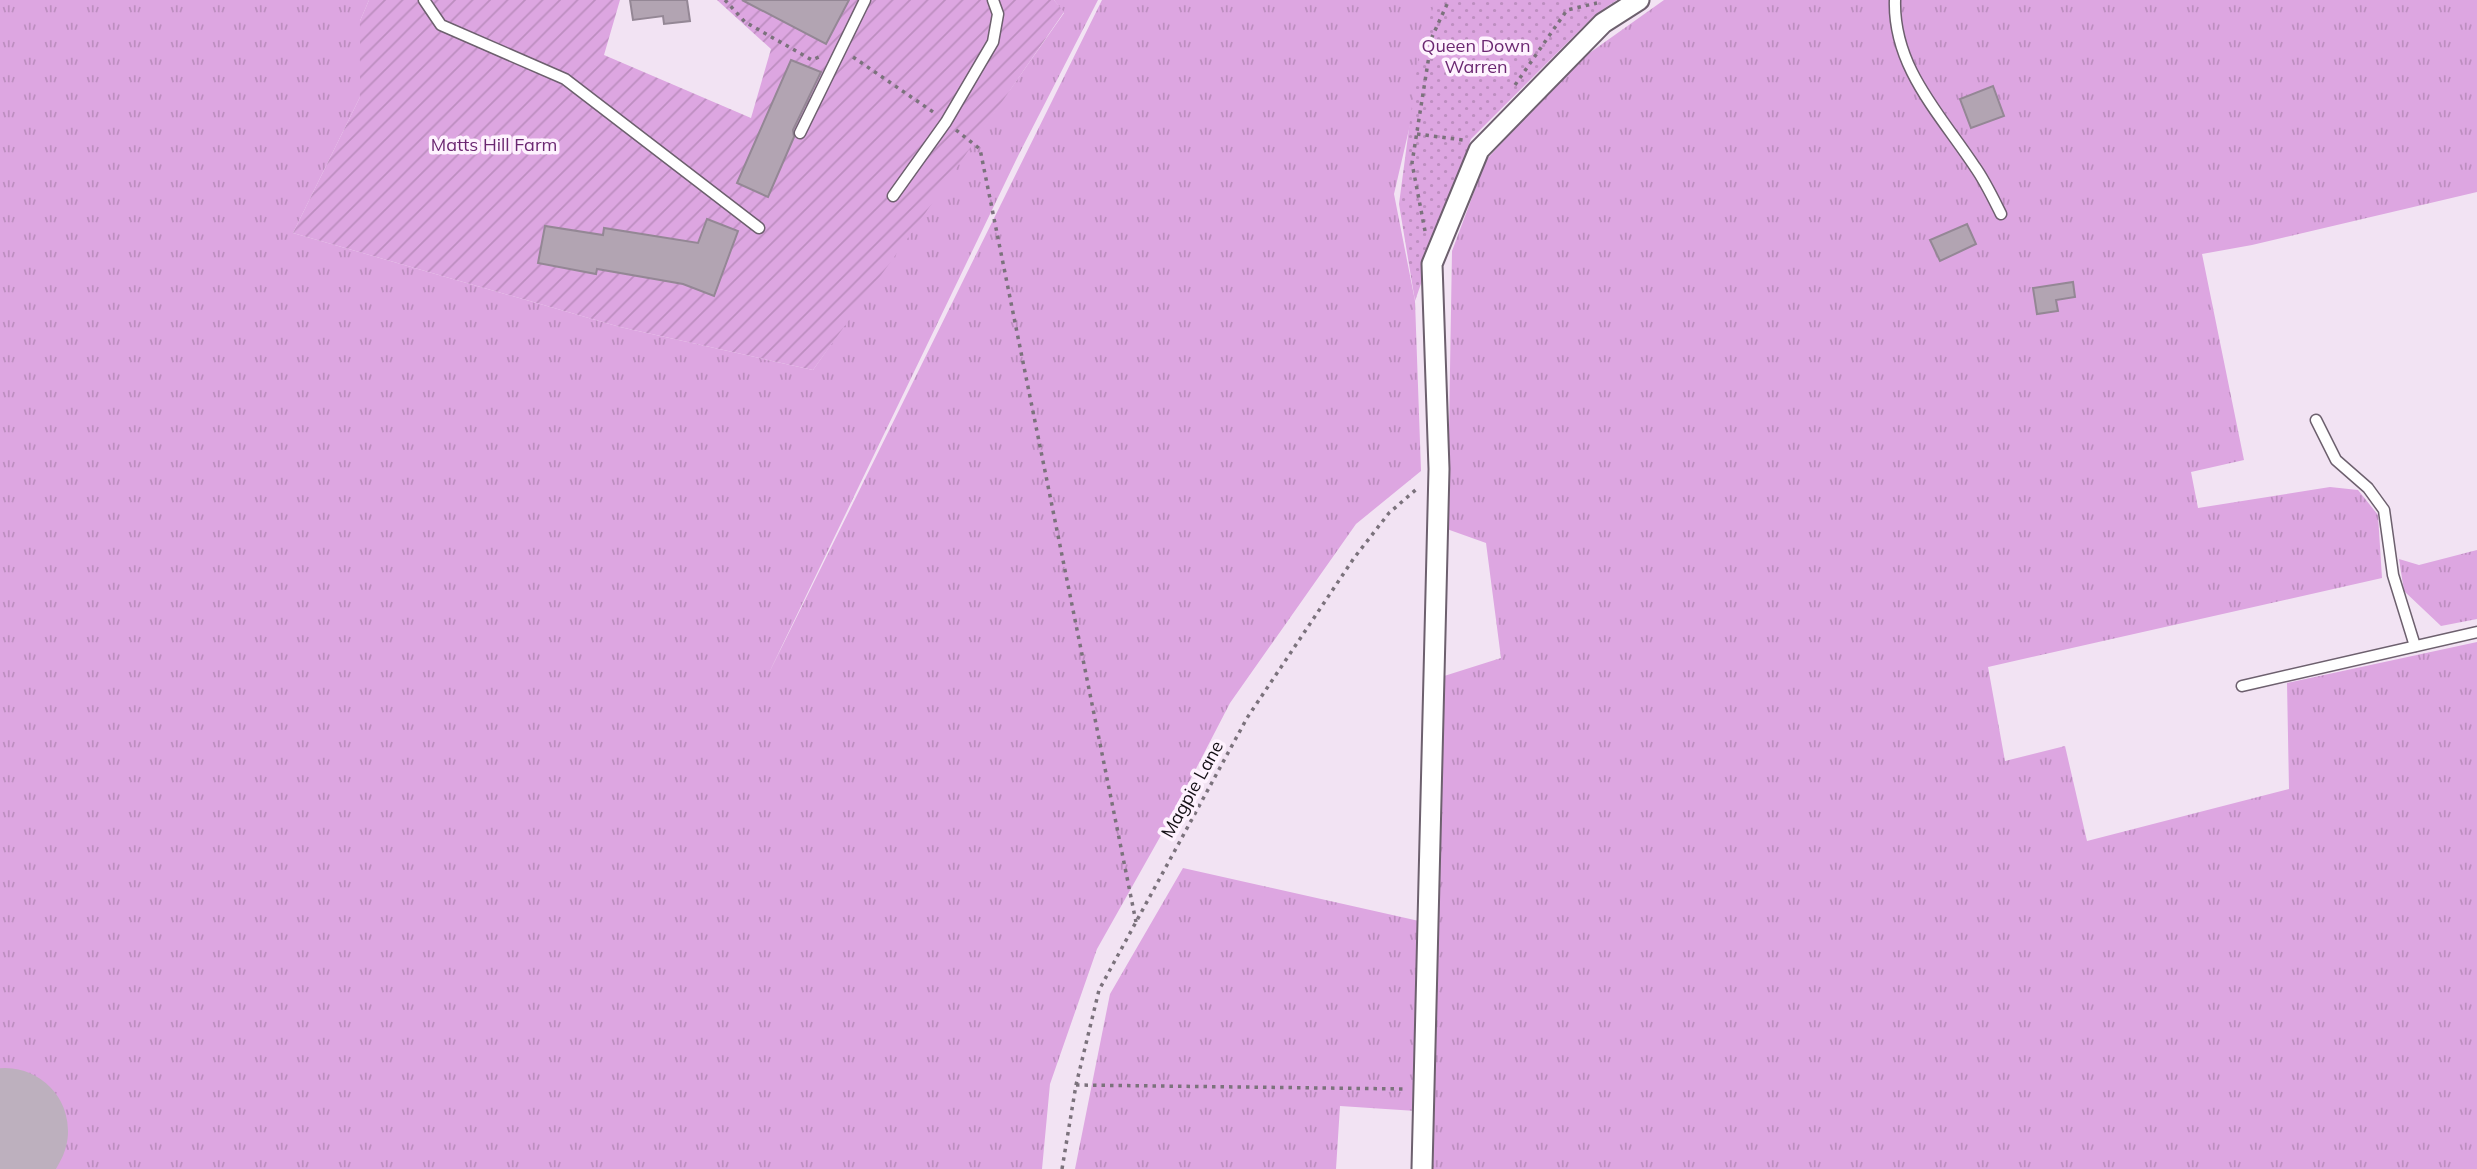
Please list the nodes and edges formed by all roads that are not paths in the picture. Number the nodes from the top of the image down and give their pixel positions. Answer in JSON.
{"nodes":[{"id":1,"x":424,"y":0,"type":"edge"},
{"id":2,"x":865,"y":0,"type":"edge"},
{"id":3,"x":993,"y":0,"type":"edge"},
{"id":4,"x":1639,"y":0,"type":"edge"},
{"id":5,"x":1895,"y":0,"type":"edge"},
{"id":6,"x":800,"y":133,"type":"dead end"},
{"id":7,"x":893,"y":196,"type":"dead end"},
{"id":8,"x":2001,"y":214,"type":"dead end"},
{"id":9,"x":759,"y":228,"type":"dead end"},
{"id":10,"x":2316,"y":420,"type":"dead end"},
{"id":11,"x":2477,"y":632,"type":"edge"},
{"id":12,"x":2415,"y":646,"type":"junction"},
{"id":13,"x":2242,"y":686,"type":"dead end"},
{"id":14,"x":1422,"y":1169,"type":"edge"}],
"edges":[{"from":1,"to":9,"type":"lane"},
{"from":2,"to":6,"type":"lane"},
{"from":3,"to":7,"type":"lane"},
{"from":4,"to":14,"type":"street"},
{"from":5,"to":8,"type":"lane"},
{"from":10,"to":12,"type":"lane"},
{"from":11,"to":12,"type":"lane"},
{"from":12,"to":13,"type":"lane"}]}
